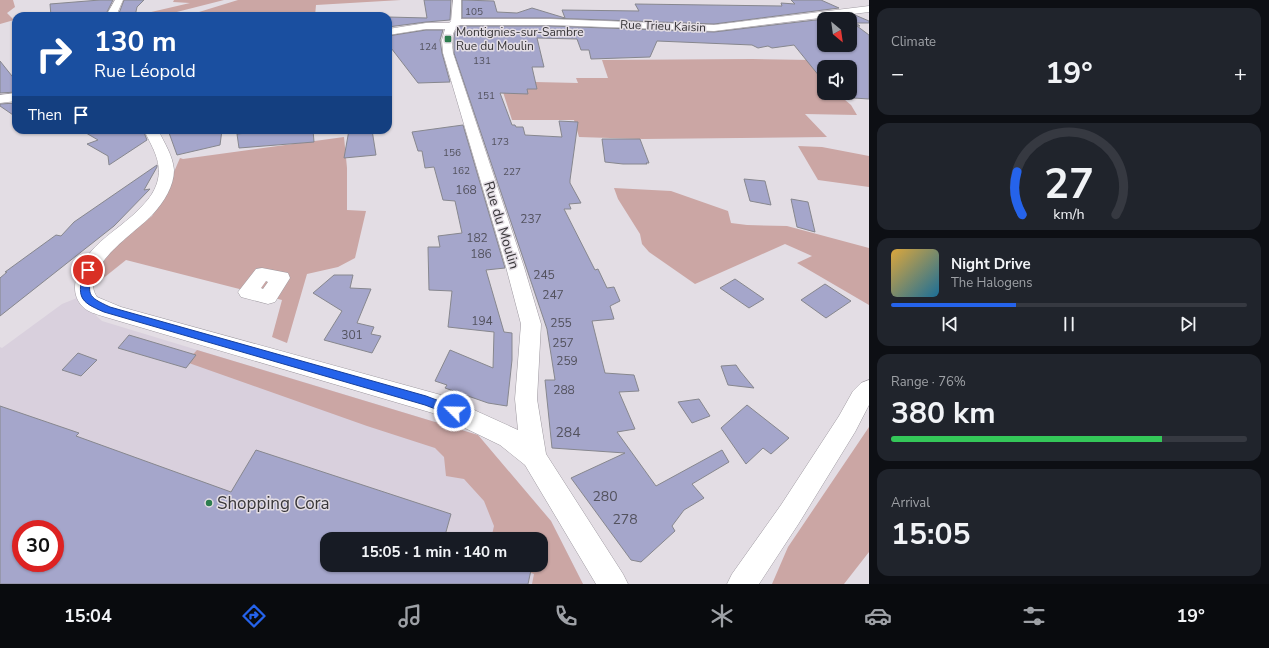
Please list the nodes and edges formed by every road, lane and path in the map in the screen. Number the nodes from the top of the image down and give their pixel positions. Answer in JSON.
{"nodes":[{"id":1,"x":119,"y":0,"type":"edge"},
{"id":2,"x":457,"y":0,"type":"edge"},
{"id":3,"x":869,"y":9,"type":"edge"},
{"id":4,"x":113,"y":12,"type":"edge"},
{"id":5,"x":453,"y":24,"type":"junction"},
{"id":6,"x":392,"y":31,"type":"edge"},
{"id":7,"x":12,"y":98,"type":"edge"},
{"id":8,"x":0,"y":99,"type":"edge"},
{"id":9,"x":153,"y":134,"type":"edge"},
{"id":10,"x":869,"y":390,"type":"edge"},
{"id":11,"x":534,"y":457,"type":"junction"},
{"id":12,"x":613,"y":584,"type":"edge"},
{"id":13,"x":742,"y":584,"type":"edge"}],
"edges":[{"from":1,"to":4,"type":"street"},
{"from":2,"to":5,"type":"street","name":"Rue du Moulin"},
{"from":3,"to":5,"type":"street","name":"Rue Trieu Kaisin"},
{"from":5,"to":6,"type":"street","name":"Rue Trieu Kaisin"},
{"from":5,"to":11,"type":"street","name":"Rue du Moulin"},
{"from":7,"to":8,"type":"street"},
{"from":9,"to":11,"type":"street"},
{"from":10,"to":13,"type":"street"},
{"from":11,"to":12,"type":"street"}]}
